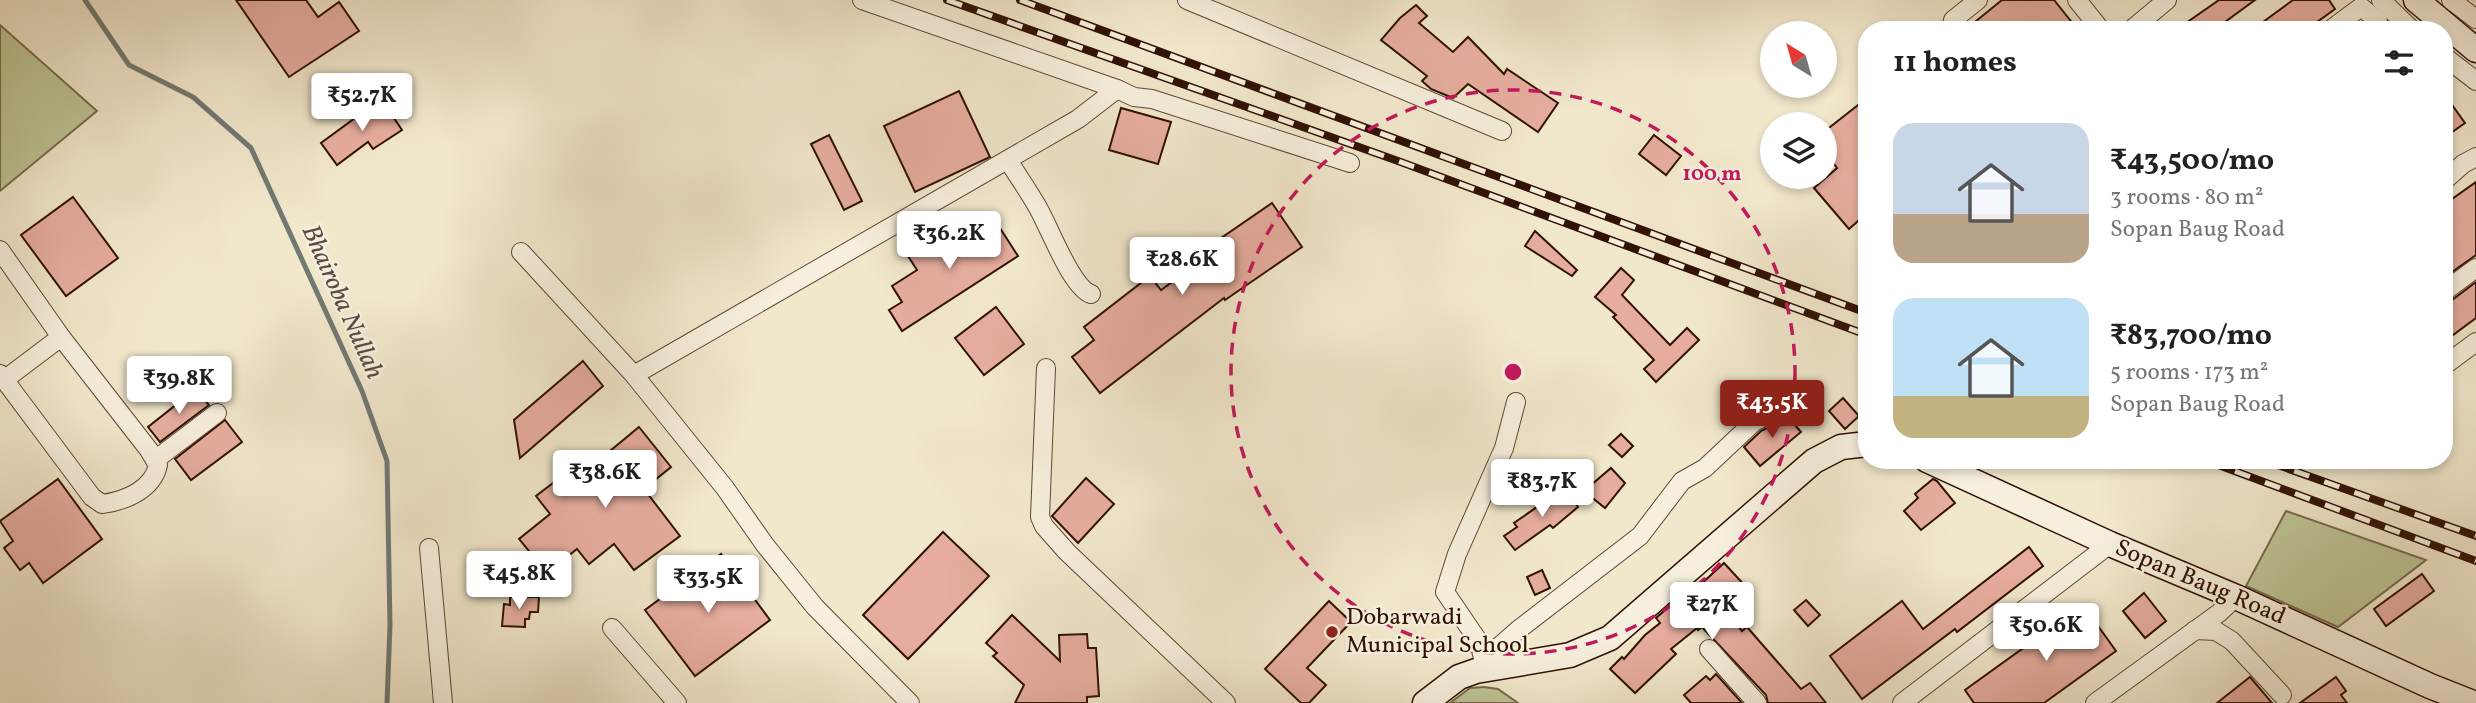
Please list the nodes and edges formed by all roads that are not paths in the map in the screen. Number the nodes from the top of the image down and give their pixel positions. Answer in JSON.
{"nodes":[{"id":1,"x":863,"y":0,"type":"edge"},
{"id":2,"x":1187,"y":0,"type":"edge"},
{"id":3,"x":1978,"y":0,"type":"edge"},
{"id":4,"x":2077,"y":0,"type":"edge"},
{"id":5,"x":2167,"y":0,"type":"edge"},
{"id":6,"x":2416,"y":0,"type":"edge"},
{"id":7,"x":2451,"y":0,"type":"edge"},
{"id":8,"x":2384,"y":15,"type":"edge"},
{"id":9,"x":2476,"y":19,"type":"edge"},
{"id":10,"x":1953,"y":21,"type":"edge"},
{"id":11,"x":2094,"y":21,"type":"edge"},
{"id":12,"x":2142,"y":21,"type":"edge"},
{"id":13,"x":2342,"y":21,"type":"edge"},
{"id":14,"x":2441,"y":21,"type":"edge"},
{"id":15,"x":2453,"y":31,"type":"edge"},
{"id":16,"x":2476,"y":50,"type":"edge"},
{"id":17,"x":2453,"y":63,"type":"edge"},
{"id":18,"x":2476,"y":81,"type":"edge"},
{"id":19,"x":1117,"y":89,"type":"junction"},
{"id":20,"x":1502,"y":131,"type":"dead end"},
{"id":21,"x":2476,"y":158,"type":"edge"},
{"id":22,"x":1007,"y":160,"type":"junction"},
{"id":23,"x":1350,"y":163,"type":"dead end"},
{"id":24,"x":2453,"y":172,"type":"edge"},
{"id":25,"x":521,"y":253,"type":"dead end"},
{"id":26,"x":2,"y":256,"type":"edge"},
{"id":27,"x":2476,"y":268,"type":"edge"},
{"id":28,"x":2453,"y":285,"type":"edge"},
{"id":29,"x":1091,"y":294,"type":"dead end"},
{"id":30,"x":61,"y":337,"type":"junction"},
{"id":31,"x":2476,"y":342,"type":"edge"},
{"id":32,"x":2453,"y":359,"type":"edge"},
{"id":33,"x":1046,"y":368,"type":"dead end"},
{"id":34,"x":634,"y":375,"type":"junction"},
{"id":35,"x":2,"y":377,"type":"edge"},
{"id":36,"x":1812,"y":401,"type":"dead end"},
{"id":37,"x":1516,"y":402,"type":"dead end"},
{"id":38,"x":217,"y":413,"type":"dead end"},
{"id":39,"x":1858,"y":445,"type":"edge"},
{"id":40,"x":155,"y":460,"type":"junction"},
{"id":41,"x":1947,"y":469,"type":"edge"},
{"id":42,"x":2110,"y":544,"type":"junction"},
{"id":43,"x":429,"y":548,"type":"dead end"},
{"id":44,"x":2236,"y":597,"type":"junction"},
{"id":45,"x":612,"y":628,"type":"dead end"},
{"id":46,"x":2194,"y":630,"type":"junction"},
{"id":47,"x":1709,"y":649,"type":"dead end"},
{"id":48,"x":1480,"y":666,"type":"junction"},
{"id":49,"x":2282,"y":695,"type":"dead end"},
{"id":50,"x":443,"y":703,"type":"edge"},
{"id":51,"x":677,"y":703,"type":"edge"},
{"id":52,"x":910,"y":703,"type":"edge"},
{"id":53,"x":1226,"y":703,"type":"edge"},
{"id":54,"x":1425,"y":703,"type":"edge"},
{"id":55,"x":1757,"y":703,"type":"edge"},
{"id":56,"x":1902,"y":703,"type":"edge"},
{"id":57,"x":2095,"y":703,"type":"edge"},
{"id":58,"x":2473,"y":703,"type":"edge"}],
"edges":[{"from":1,"to":19,"type":"street"},
{"from":2,"to":20,"type":"street"},
{"from":3,"to":10,"type":"street"},
{"from":4,"to":11,"type":"street"},
{"from":5,"to":12,"type":"street"},
{"from":6,"to":14,"type":"street"},
{"from":7,"to":9,"type":"street"},
{"from":8,"to":13,"type":"street"},
{"from":15,"to":16,"type":"street"},
{"from":17,"to":18,"type":"street"},
{"from":19,"to":22,"type":"street"},
{"from":19,"to":23,"type":"street"},
{"from":21,"to":24,"type":"street"},
{"from":22,"to":29,"type":"street"},
{"from":22,"to":34,"type":"street"},
{"from":25,"to":34,"type":"street"},
{"from":26,"to":30,"type":"street"},
{"from":27,"to":28,"type":"street"},
{"from":30,"to":35,"type":"street"},
{"from":30,"to":40,"type":"street"},
{"from":31,"to":32,"type":"street"},
{"from":33,"to":53,"type":"street"},
{"from":34,"to":52,"type":"street"},
{"from":35,"to":40,"type":"street"},
{"from":36,"to":48,"type":"street"},
{"from":37,"to":48,"type":"street"},
{"from":38,"to":40,"type":"street"},
{"from":39,"to":48,"type":"street"},
{"from":41,"to":42,"type":"street","name":"Sopan Baug Road"},
{"from":42,"to":44,"type":"street","name":"Sopan Baug Road"},
{"from":42,"to":56,"type":"street"},
{"from":43,"to":50,"type":"street"},
{"from":44,"to":46,"type":"street"},
{"from":44,"to":58,"type":"street","name":"Sopan Baug Road"},
{"from":45,"to":51,"type":"street"},
{"from":46,"to":49,"type":"street"},
{"from":46,"to":57,"type":"street"},
{"from":47,"to":55,"type":"street"},
{"from":48,"to":54,"type":"street"}]}
